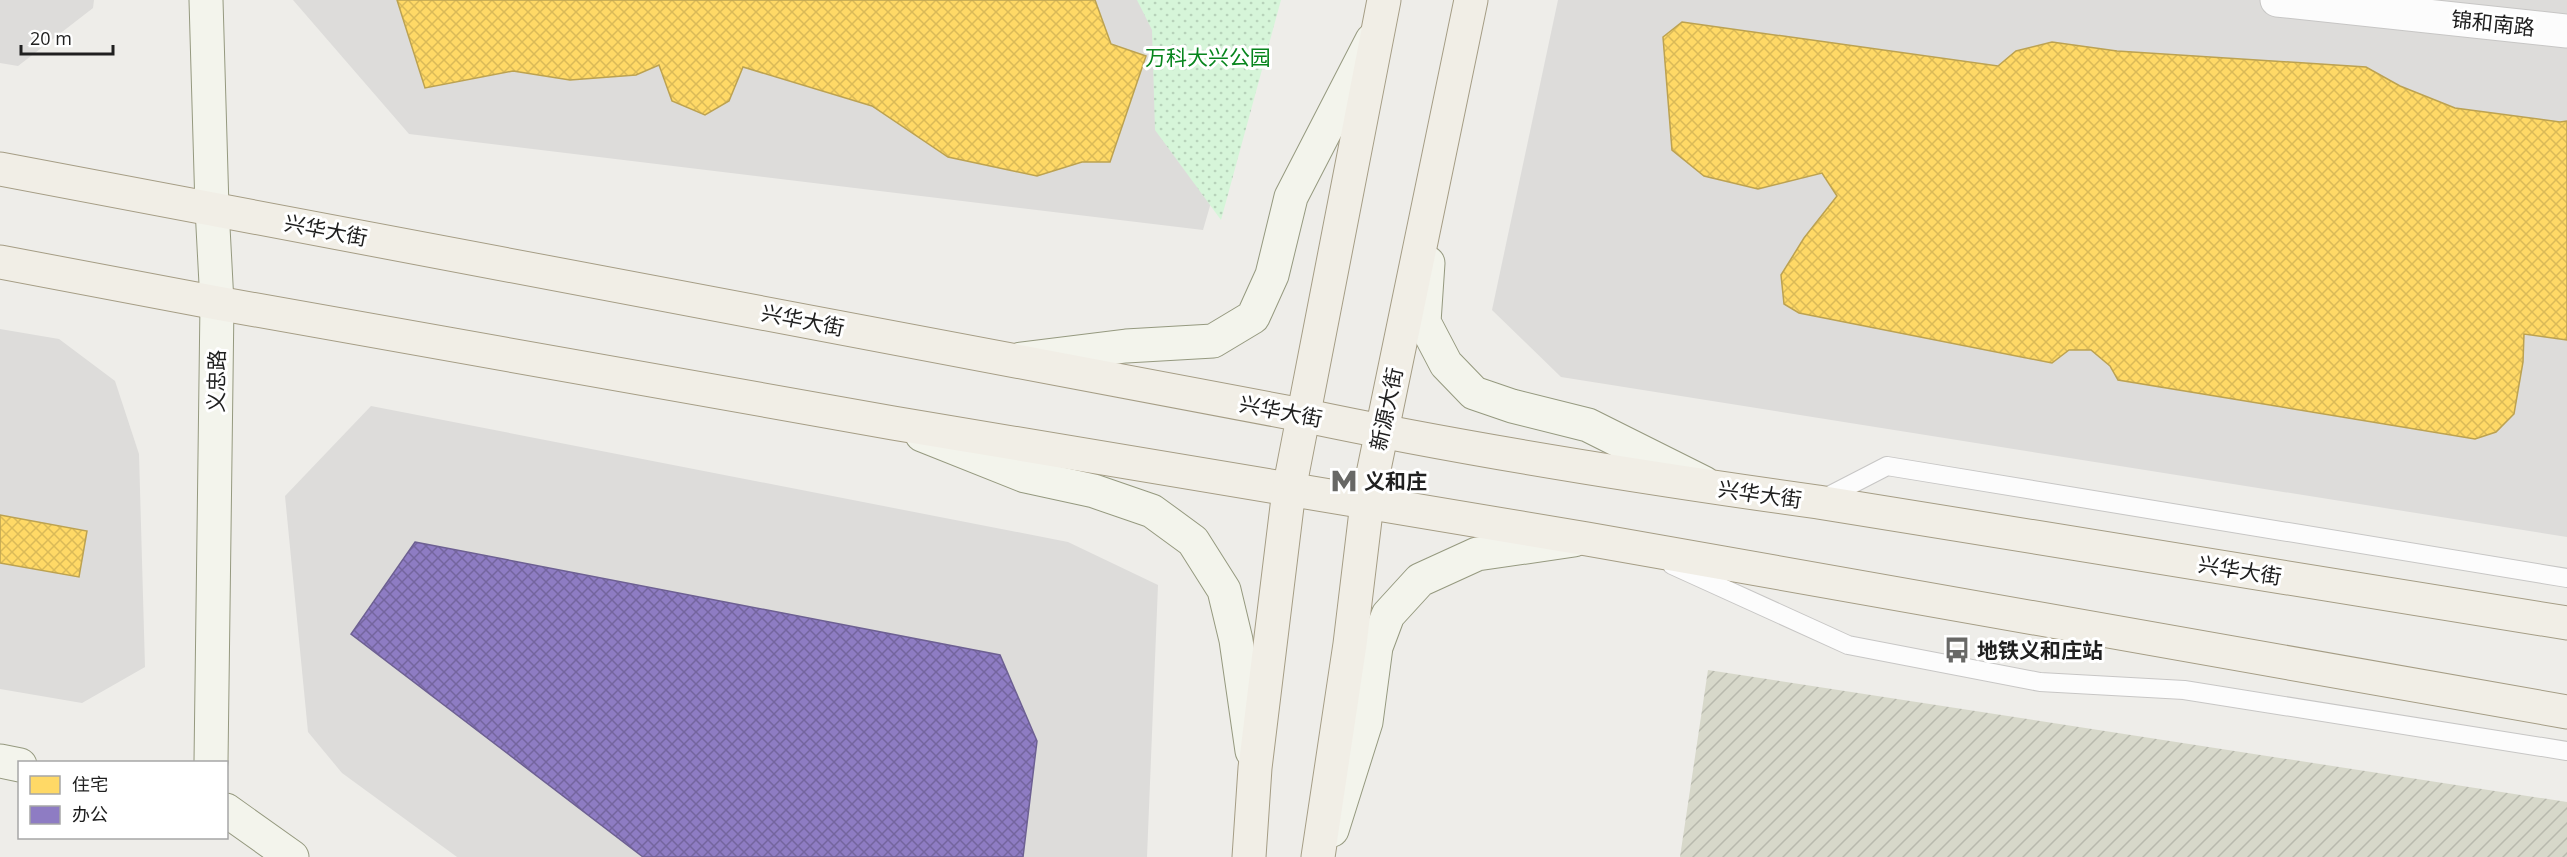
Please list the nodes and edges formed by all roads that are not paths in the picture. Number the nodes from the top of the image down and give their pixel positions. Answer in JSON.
{"nodes":[{"id":1,"x":206,"y":0,"type":"edge"},
{"id":2,"x":1471,"y":0,"type":"edge"},
{"id":3,"x":2277,"y":0,"type":"edge"},
{"id":4,"x":1380,"y":15,"type":"edge"},
{"id":5,"x":2567,"y":31,"type":"edge"},
{"id":6,"x":1438,"y":156,"type":"junction"},
{"id":7,"x":0,"y":169,"type":"edge"},
{"id":8,"x":212,"y":208,"type":"junction"},
{"id":9,"x":0,"y":262,"type":"edge"},
{"id":10,"x":217,"y":303,"type":"junction"},
{"id":11,"x":1013,"y":360,"type":"junction"},
{"id":12,"x":1302,"y":415,"type":"junction"},
{"id":13,"x":893,"y":423,"type":"junction"},
{"id":14,"x":1382,"y":432,"type":"junction"},
{"id":15,"x":1711,"y":487,"type":"junction"},
{"id":16,"x":1289,"y":490,"type":"junction"},
{"id":17,"x":1818,"y":502,"type":"junction"},
{"id":18,"x":1367,"y":503,"type":"junction"},
{"id":19,"x":1587,"y":539,"type":"junction"},
{"id":20,"x":1635,"y":548,"type":"junction"},
{"id":21,"x":2567,"y":578,"type":"edge"},
{"id":22,"x":2567,"y":623,"type":"edge"},
{"id":23,"x":2567,"y":712,"type":"edge"},
{"id":24,"x":2567,"y":751,"type":"edge"},
{"id":25,"x":0,"y":761,"type":"edge"},
{"id":26,"x":211,"y":761,"type":"edge"},
{"id":27,"x":18,"y":765,"type":"edge"},
{"id":28,"x":1255,"y":768,"type":"junction"},
{"id":29,"x":228,"y":811,"type":"edge"},
{"id":30,"x":292,"y":857,"type":"edge"},
{"id":31,"x":1249,"y":857,"type":"edge"},
{"id":32,"x":1318,"y":857,"type":"edge"},
{"id":33,"x":1323,"y":857,"type":"edge"}],
"edges":[{"from":1,"to":8,"type":"main road","name":"义忠路"},
{"from":2,"to":6,"type":"main road","name":"新源大街"},
{"from":3,"to":5,"type":"street","name":"锦和南路"},
{"from":4,"to":11,"type":"main road"},
{"from":4,"to":12,"type":"main road"},
{"from":6,"to":14,"type":"main road","name":"新源大街"},
{"from":6,"to":15,"type":"main road"},
{"from":7,"to":8,"type":"main road","name":"兴华大街"},
{"from":8,"to":10,"type":"main road","name":"义忠路"},
{"from":8,"to":11,"type":"main road","name":"兴华大街"},
{"from":9,"to":10,"type":"main road"},
{"from":10,"to":13,"type":"main road"},
{"from":10,"to":26,"type":"main road","name":"义忠路"},
{"from":11,"to":12,"type":"main road","name":"兴华大街"},
{"from":12,"to":14,"type":"main road","name":"兴华大街"},
{"from":12,"to":16,"type":"main road"},
{"from":13,"to":16,"type":"main road"},
{"from":13,"to":28,"type":"main road"},
{"from":14,"to":15,"type":"main road","name":"兴华大街"},
{"from":14,"to":18,"type":"main road","name":"新源大街"},
{"from":15,"to":17,"type":"main road","name":"兴华大街"},
{"from":16,"to":18,"type":"main road"},
{"from":16,"to":28,"type":"main road"},
{"from":17,"to":21,"type":"lane"},
{"from":17,"to":22,"type":"main road","name":"兴华大街"},
{"from":18,"to":19,"type":"main road"},
{"from":18,"to":32,"type":"main road","name":"新源大街"},
{"from":19,"to":20,"type":"main road"},
{"from":19,"to":33,"type":"main road"},
{"from":20,"to":23,"type":"main road"},
{"from":20,"to":24,"type":"lane"},
{"from":25,"to":27,"type":"main road"},
{"from":28,"to":31,"type":"main road"},
{"from":29,"to":30,"type":"main road"}]}
